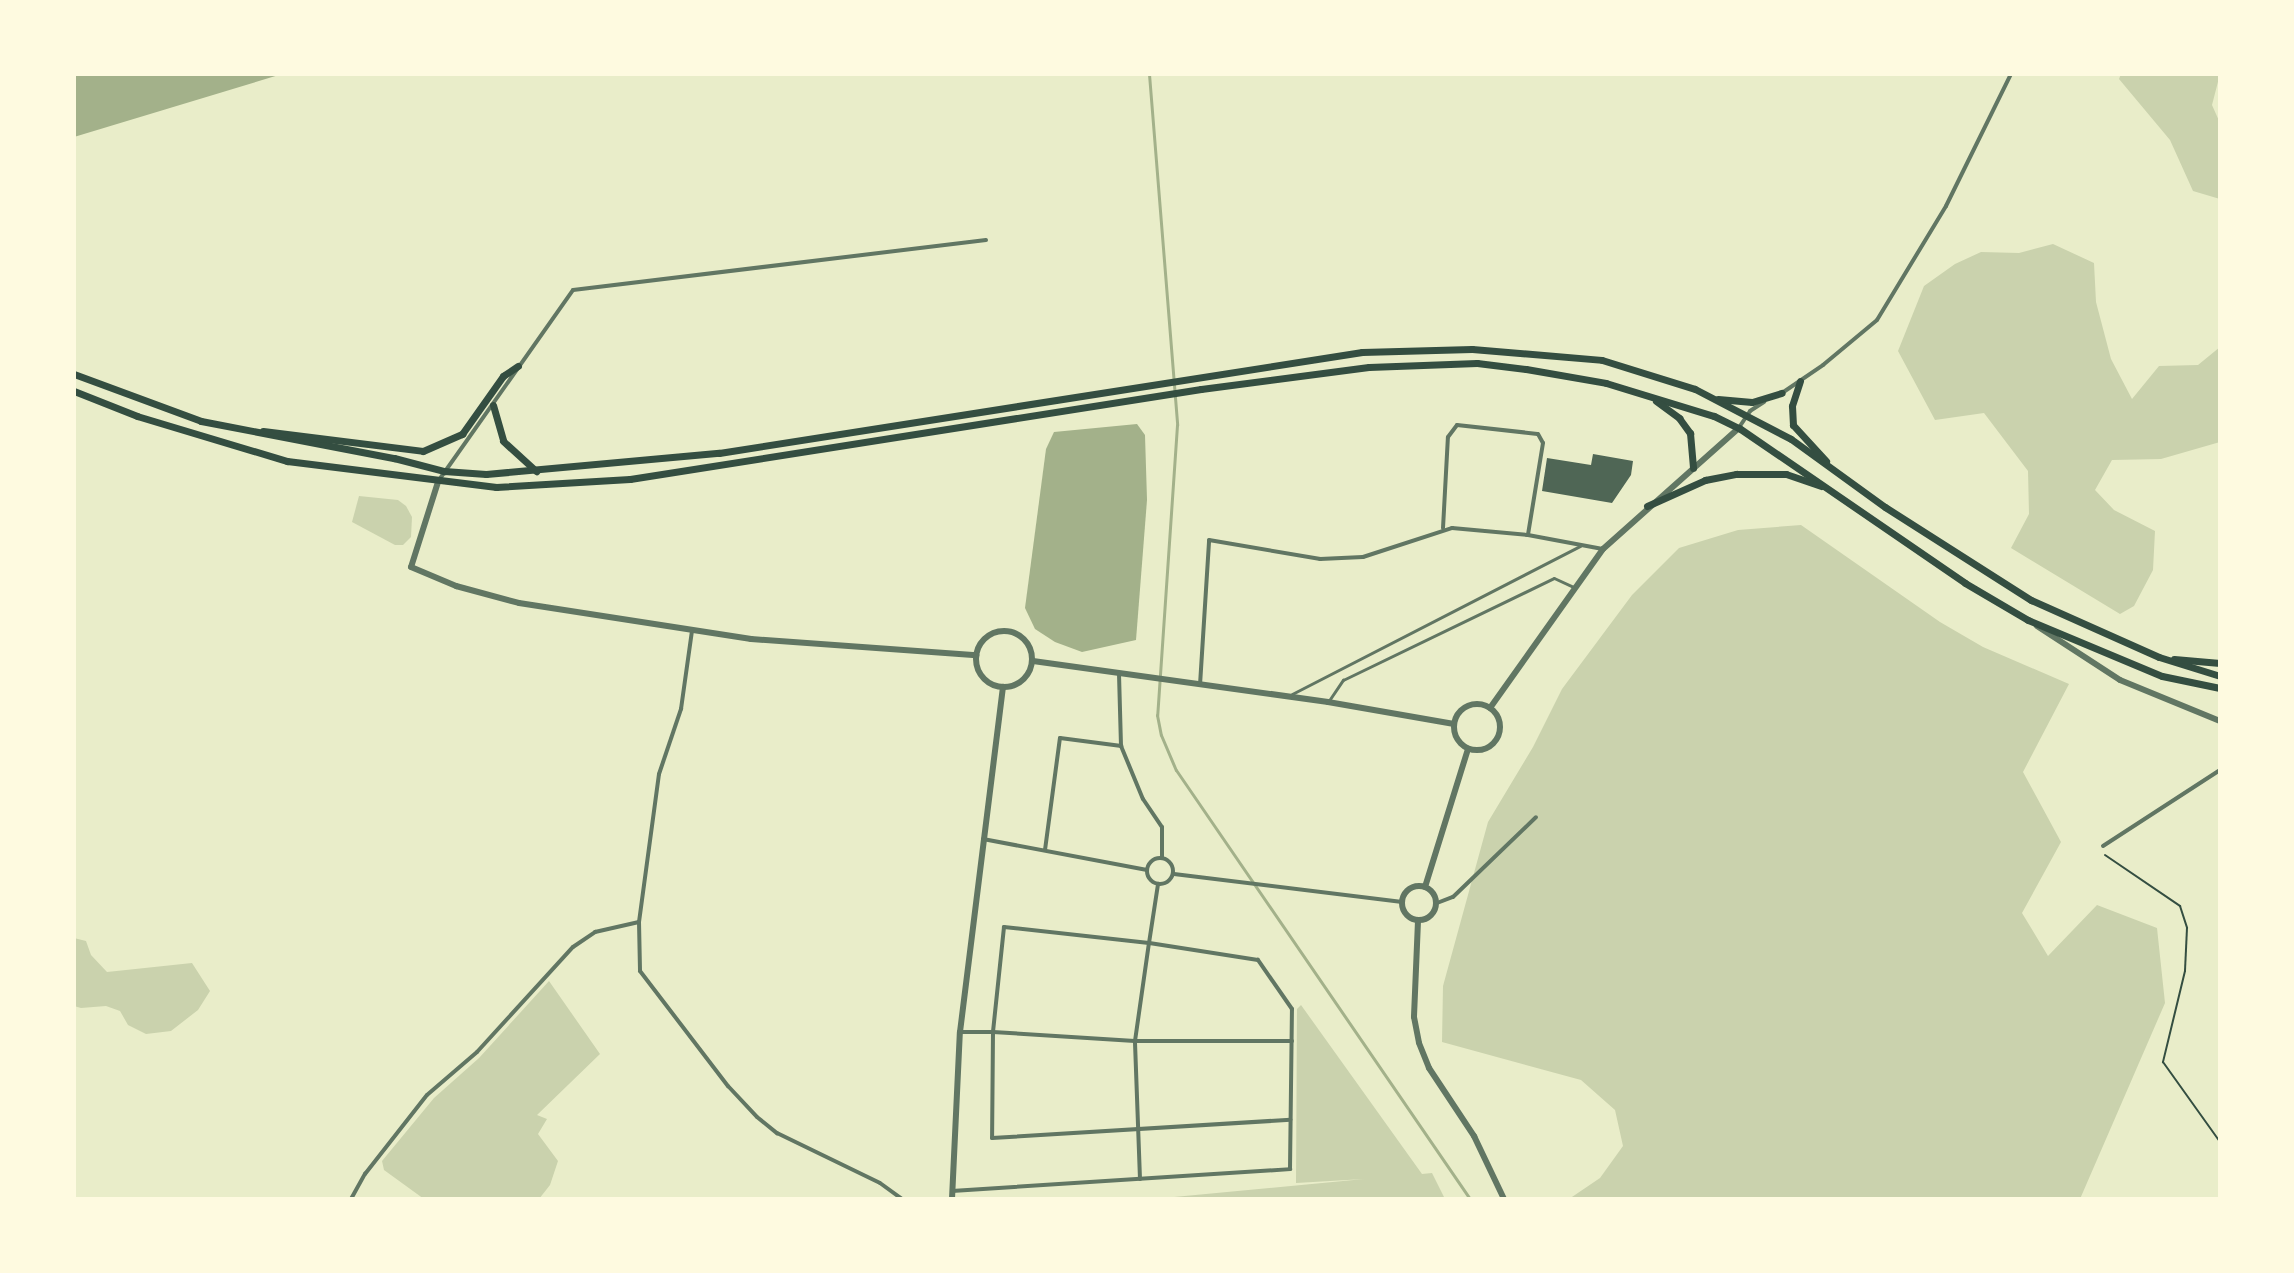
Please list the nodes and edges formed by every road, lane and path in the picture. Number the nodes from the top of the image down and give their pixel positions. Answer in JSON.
{"nodes":[{"id":1,"x":2011,"y":74,"type":"edge"},
{"id":2,"x":986,"y":240,"type":"dead end"},
{"id":3,"x":518,"y":366,"type":"junction"},
{"id":4,"x":74,"y":374,"type":"edge"},
{"id":5,"x":1800,"y":381,"type":"junction"},
{"id":6,"x":74,"y":391,"type":"edge"},
{"id":7,"x":1782,"y":393,"type":"junction"},
{"id":8,"x":1651,"y":397,"type":"junction"},
{"id":9,"x":1714,"y":398,"type":"junction"},
{"id":10,"x":493,"y":405,"type":"junction"},
{"id":11,"x":1747,"y":415,"type":"junction"},
{"id":12,"x":1739,"y":428,"type":"junction"},
{"id":13,"x":241,"y":430,"type":"junction"},
{"id":14,"x":1693,"y":468,"type":"junction"},
{"id":15,"x":1833,"y":469,"type":"junction"},
{"id":16,"x":444,"y":471,"type":"junction"},
{"id":17,"x":537,"y":472,"type":"junction"},
{"id":18,"x":438,"y":482,"type":"junction"},
{"id":19,"x":1831,"y":489,"type":"junction"},
{"id":20,"x":1647,"y":506,"type":"junction"},
{"id":21,"x":1443,"y":528,"type":"junction"},
{"id":22,"x":1528,"y":535,"type":"junction"},
{"id":23,"x":1582,"y":545,"type":"junction"},
{"id":24,"x":1603,"y":549,"type":"junction"},
{"id":25,"x":1575,"y":589,"type":"junction"},
{"id":26,"x":2028,"y":620,"type":"junction"},
{"id":27,"x":692,"y":631,"type":"junction"},
{"id":28,"x":976,"y":655,"type":"junction"},
{"id":29,"x":2159,"y":657,"type":"junction"},
{"id":30,"x":1033,"y":661,"type":"junction"},
{"id":31,"x":2220,"y":663,"type":"edge"},
{"id":32,"x":1119,"y":672,"type":"junction"},
{"id":33,"x":2220,"y":676,"type":"edge"},
{"id":34,"x":1200,"y":685,"type":"junction"},
{"id":35,"x":1003,"y":687,"type":"junction"},
{"id":36,"x":2220,"y":688,"type":"edge"},
{"id":37,"x":1289,"y":697,"type":"junction"},
{"id":38,"x":1328,"y":702,"type":"junction"},
{"id":39,"x":1490,"y":708,"type":"junction"},
{"id":40,"x":2220,"y":721,"type":"edge"},
{"id":41,"x":1454,"y":724,"type":"junction"},
{"id":42,"x":1121,"y":746,"type":"junction"},
{"id":43,"x":1468,"y":749,"type":"junction"},
{"id":44,"x":2220,"y":770,"type":"edge"},
{"id":45,"x":1536,"y":817,"type":"dead end"},
{"id":46,"x":983,"y":839,"type":"junction"},
{"id":47,"x":2103,"y":846,"type":"joint"},
{"id":48,"x":1045,"y":850,"type":"junction"},
{"id":49,"x":1162,"y":857,"type":"junction"},
{"id":50,"x":1147,"y":870,"type":"junction"},
{"id":51,"x":1174,"y":874,"type":"junction"},
{"id":52,"x":1158,"y":884,"type":"junction"},
{"id":53,"x":1425,"y":887,"type":"junction"},
{"id":54,"x":1402,"y":902,"type":"junction"},
{"id":55,"x":1437,"y":903,"type":"junction"},
{"id":56,"x":1418,"y":921,"type":"junction"},
{"id":57,"x":639,"y":922,"type":"junction"},
{"id":58,"x":1149,"y":943,"type":"junction"},
{"id":59,"x":960,"y":1032,"type":"junction"},
{"id":60,"x":993,"y":1032,"type":"junction"},
{"id":61,"x":1135,"y":1041,"type":"junction"},
{"id":62,"x":1292,"y":1041,"type":"junction"},
{"id":63,"x":1290,"y":1120,"type":"junction"},
{"id":64,"x":1139,"y":1129,"type":"junction"},
{"id":65,"x":2220,"y":1142,"type":"edge"},
{"id":66,"x":1140,"y":1179,"type":"junction"},
{"id":67,"x":952,"y":1191,"type":"junction"},
{"id":68,"x":351,"y":1199,"type":"edge"},
{"id":69,"x":902,"y":1199,"type":"edge"},
{"id":70,"x":952,"y":1199,"type":"edge"},
{"id":71,"x":1504,"y":1199,"type":"edge"}],
"edges":[{"from":1,"to":5,"type":"street"},
{"from":2,"to":3,"type":"street"},
{"from":3,"to":10,"type":"street"},
{"from":3,"to":13,"type":"main road"},
{"from":4,"to":13,"type":"main road"},
{"from":5,"to":7,"type":"street"},
{"from":5,"to":15,"type":"main road"},
{"from":6,"to":18,"type":"main road"},
{"from":7,"to":9,"type":"main road"},
{"from":7,"to":11,"type":"street"},
{"from":8,"to":12,"type":"main road"},
{"from":8,"to":14,"type":"main road"},
{"from":8,"to":18,"type":"main road"},
{"from":9,"to":11,"type":"main road"},
{"from":9,"to":17,"type":"main road"},
{"from":10,"to":16,"type":"street"},
{"from":10,"to":17,"type":"main road"},
{"from":11,"to":12,"type":"street"},
{"from":11,"to":15,"type":"main road"},
{"from":12,"to":14,"type":"street"},
{"from":12,"to":19,"type":"main road"},
{"from":13,"to":16,"type":"main road"},
{"from":14,"to":20,"type":"street"},
{"from":15,"to":29,"type":"main road"},
{"from":16,"to":17,"type":"main road"},
{"from":16,"to":18,"type":"street"},
{"from":18,"to":27,"type":"street"},
{"from":19,"to":20,"type":"main road"},
{"from":19,"to":26,"type":"main road"},
{"from":20,"to":24,"type":"street"},
{"from":21,"to":22,"type":"street"},
{"from":21,"to":22,"type":"street"},
{"from":21,"to":34,"type":"street"},
{"from":22,"to":23,"type":"street"},
{"from":23,"to":24,"type":"street"},
{"from":23,"to":37,"type":"street"},
{"from":24,"to":25,"type":"street"},
{"from":25,"to":38,"type":"street"},
{"from":25,"to":39,"type":"street"},
{"from":26,"to":36,"type":"main road"},
{"from":26,"to":40,"type":"street"},
{"from":27,"to":28,"type":"street"},
{"from":27,"to":57,"type":"street"},
{"from":28,"to":30,"type":"street"},
{"from":28,"to":35,"type":"street"},
{"from":29,"to":31,"type":"main road"},
{"from":29,"to":33,"type":"main road"},
{"from":30,"to":32,"type":"street"},
{"from":30,"to":35,"type":"street"},
{"from":32,"to":34,"type":"street"},
{"from":32,"to":42,"type":"street"},
{"from":34,"to":37,"type":"street"},
{"from":35,"to":46,"type":"street"},
{"from":37,"to":38,"type":"street"},
{"from":38,"to":41,"type":"street"},
{"from":39,"to":41,"type":"street"},
{"from":39,"to":43,"type":"street"},
{"from":41,"to":43,"type":"street"},
{"from":42,"to":48,"type":"street"},
{"from":42,"to":49,"type":"street"},
{"from":43,"to":53,"type":"street"},
{"from":44,"to":47,"type":"street"},
{"from":45,"to":55,"type":"street"},
{"from":46,"to":48,"type":"street"},
{"from":46,"to":59,"type":"street"},
{"from":47,"to":65,"type":"path"},
{"from":48,"to":50,"type":"street"},
{"from":49,"to":50,"type":"street"},
{"from":49,"to":51,"type":"street"},
{"from":50,"to":52,"type":"street"},
{"from":51,"to":52,"type":"street"},
{"from":51,"to":54,"type":"street"},
{"from":52,"to":58,"type":"street"},
{"from":53,"to":54,"type":"street"},
{"from":53,"to":55,"type":"street"},
{"from":54,"to":56,"type":"street"},
{"from":55,"to":56,"type":"street"},
{"from":56,"to":71,"type":"street"},
{"from":57,"to":68,"type":"street"},
{"from":57,"to":69,"type":"street"},
{"from":58,"to":60,"type":"street"},
{"from":58,"to":61,"type":"street"},
{"from":58,"to":62,"type":"street"},
{"from":59,"to":60,"type":"street"},
{"from":59,"to":67,"type":"street"},
{"from":60,"to":61,"type":"street"},
{"from":60,"to":64,"type":"street"},
{"from":61,"to":62,"type":"street"},
{"from":61,"to":64,"type":"street"},
{"from":62,"to":63,"type":"street"},
{"from":63,"to":64,"type":"street"},
{"from":63,"to":66,"type":"street"},
{"from":64,"to":66,"type":"street"},
{"from":66,"to":67,"type":"street"},
{"from":67,"to":70,"type":"street"}]}
